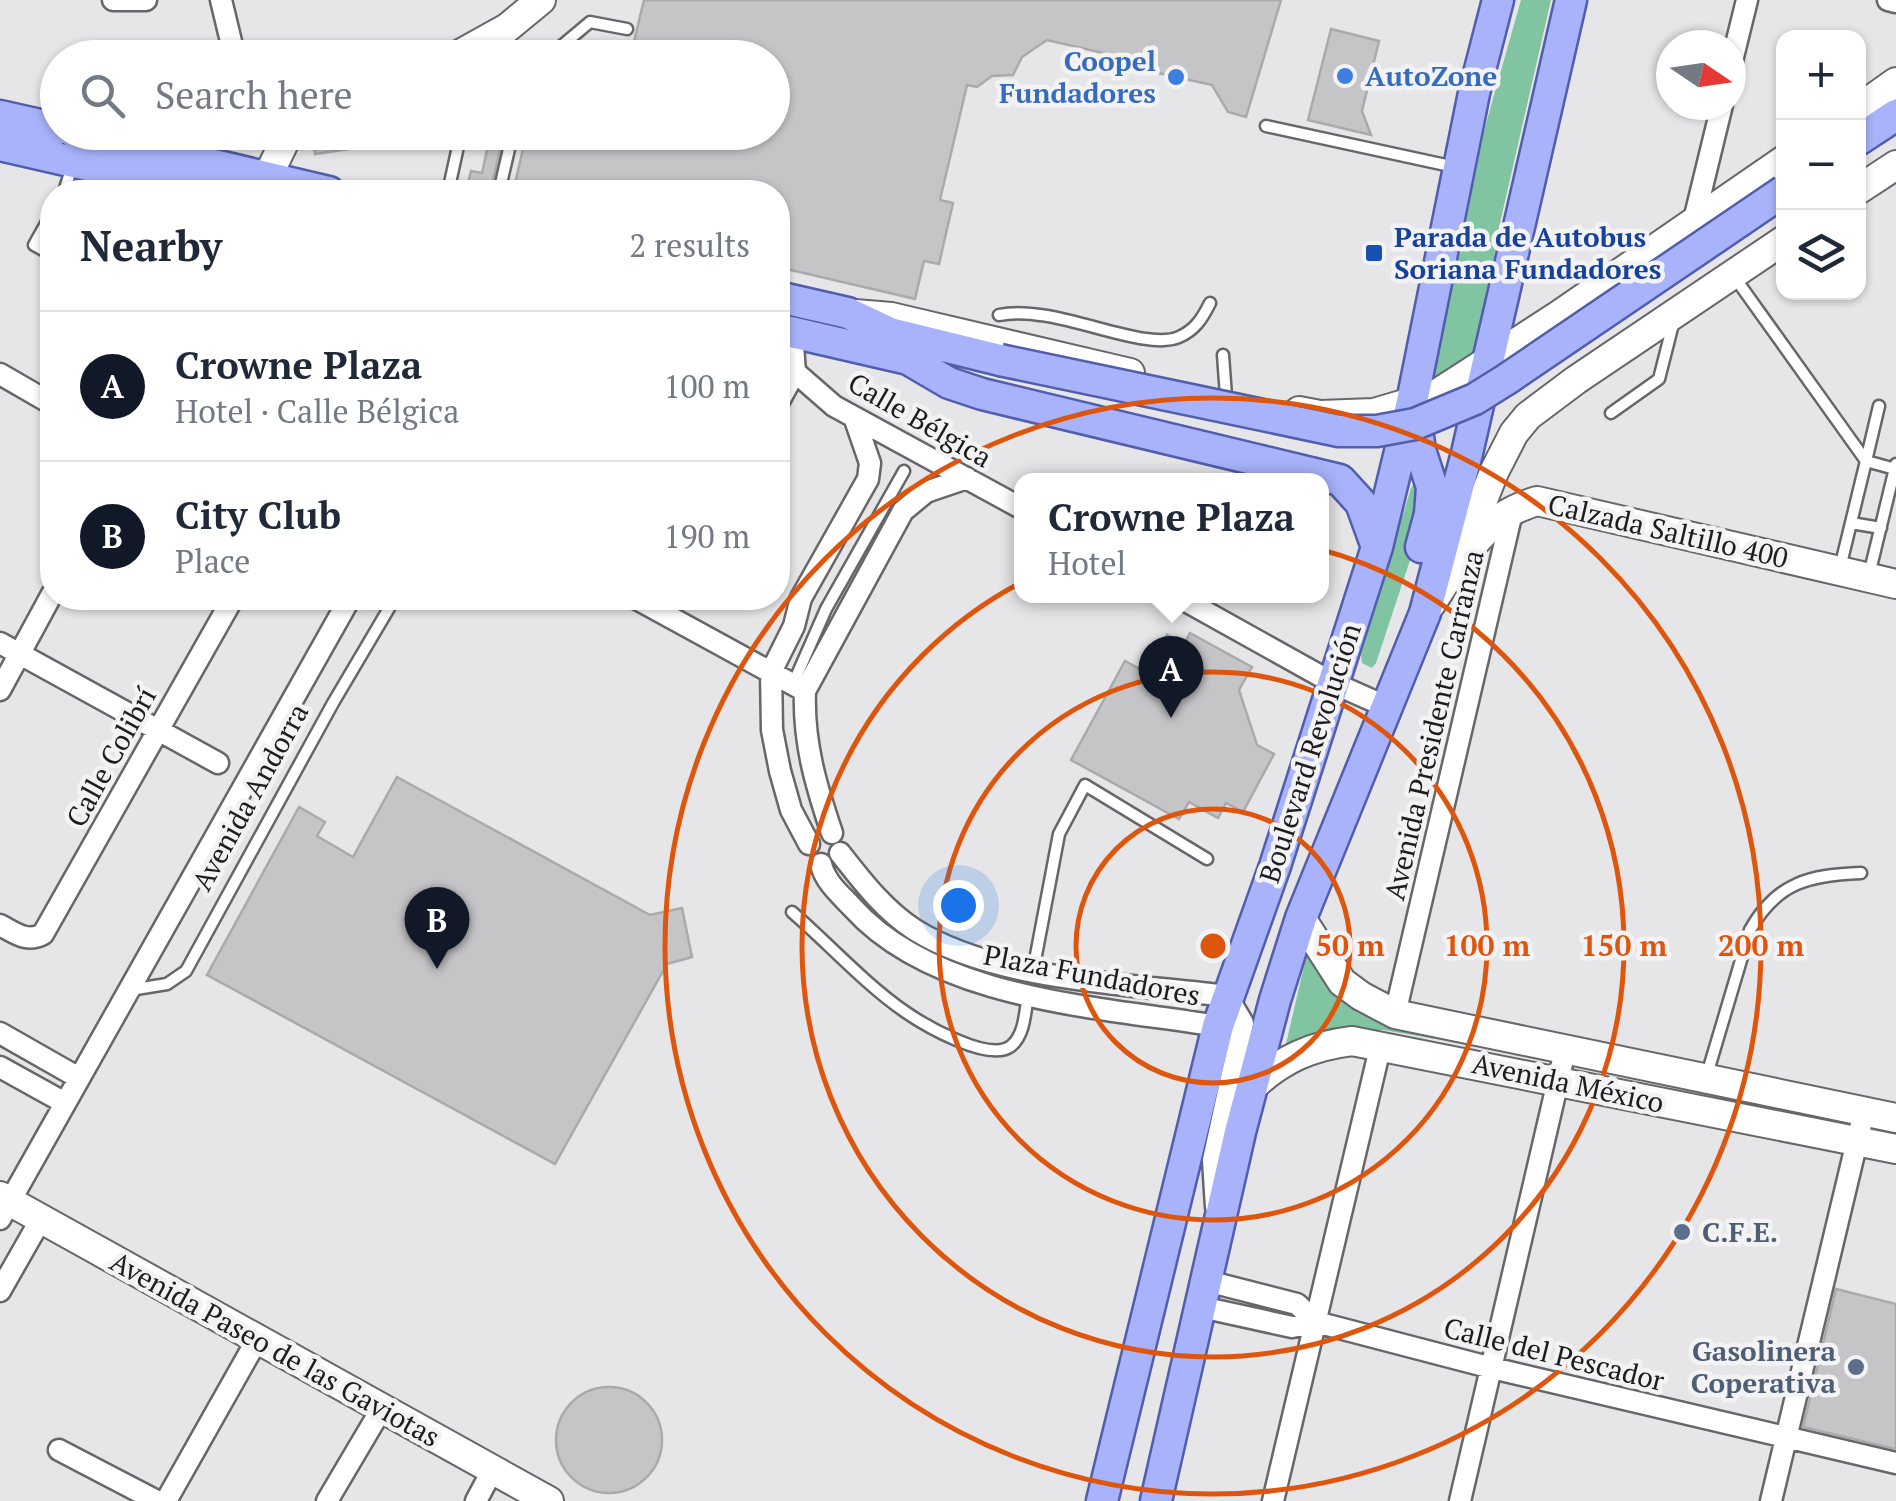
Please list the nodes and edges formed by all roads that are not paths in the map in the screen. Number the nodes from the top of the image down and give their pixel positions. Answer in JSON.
{"nodes":[{"id":1,"x":113,"y":0,"type":"edge"},
{"id":2,"x":146,"y":0,"type":"edge"},
{"id":3,"x":221,"y":0,"type":"edge"},
{"id":4,"x":541,"y":0,"type":"edge"},
{"id":5,"x":1498,"y":0,"type":"edge"},
{"id":6,"x":1570,"y":0,"type":"edge"},
{"id":7,"x":1747,"y":0,"type":"edge"},
{"id":8,"x":1888,"y":0,"type":"edge"},
{"id":9,"x":1896,"y":2,"type":"edge"},
{"id":10,"x":628,"y":29,"type":"dead end"},
{"id":11,"x":1740,"y":30,"type":"edge"},
{"id":12,"x":231,"y":40,"type":"edge"},
{"id":13,"x":485,"y":40,"type":"edge"},
{"id":14,"x":568,"y":40,"type":"edge"},
{"id":15,"x":1896,"y":82,"type":"edge"},
{"id":16,"x":1866,"y":103,"type":"edge"},
{"id":17,"x":1896,"y":115,"type":"edge"},
{"id":18,"x":0,"y":116,"type":"edge"},
{"id":19,"x":1718,"y":120,"type":"edge"},
{"id":20,"x":40,"y":125,"type":"edge"},
{"id":21,"x":1266,"y":126,"type":"dead end"},
{"id":22,"x":1866,"y":135,"type":"edge"},
{"id":23,"x":1896,"y":138,"type":"edge"},
{"id":24,"x":0,"y":145,"type":"edge"},
{"id":25,"x":40,"y":146,"type":"edge"},
{"id":26,"x":72,"y":150,"type":"edge"},
{"id":27,"x":79,"y":150,"type":"edge"},
{"id":28,"x":148,"y":150,"type":"edge"},
{"id":29,"x":277,"y":150,"type":"edge"},
{"id":30,"x":456,"y":150,"type":"edge"},
{"id":31,"x":509,"y":150,"type":"edge"},
{"id":32,"x":1866,"y":158,"type":"edge"},
{"id":33,"x":1776,"y":165,"type":"edge"},
{"id":34,"x":1896,"y":165,"type":"edge"},
{"id":35,"x":1459,"y":168,"type":"junction"},
{"id":36,"x":66,"y":180,"type":"edge"},
{"id":37,"x":138,"y":180,"type":"edge"},
{"id":38,"x":242,"y":180,"type":"edge"},
{"id":39,"x":257,"y":180,"type":"edge"},
{"id":40,"x":450,"y":180,"type":"edge"},
{"id":41,"x":502,"y":180,"type":"edge"},
{"id":42,"x":1866,"y":185,"type":"edge"},
{"id":43,"x":1776,"y":196,"type":"edge"},
{"id":44,"x":1776,"y":218,"type":"edge"},
{"id":45,"x":1694,"y":220,"type":"junction"},
{"id":46,"x":1776,"y":245,"type":"edge"},
{"id":47,"x":1733,"y":274,"type":"junction"},
{"id":48,"x":790,"y":300,"type":"edge"},
{"id":49,"x":1210,"y":303,"type":"dead end"},
{"id":50,"x":848,"y":313,"type":"junction"},
{"id":51,"x":1676,"y":313,"type":"junction"},
{"id":52,"x":1000,"y":315,"type":"dead end"},
{"id":53,"x":1559,"y":315,"type":"junction"},
{"id":54,"x":790,"y":331,"type":"edge"},
{"id":55,"x":790,"y":349,"type":"edge"},
{"id":56,"x":1222,"y":355,"type":"dead end"},
{"id":57,"x":908,"y":358,"type":"junction"},
{"id":58,"x":1490,"y":360,"type":"junction"},
{"id":59,"x":1000,"y":370,"type":"junction"},
{"id":60,"x":796,"y":372,"type":"junction"},
{"id":61,"x":0,"y":374,"type":"edge"},
{"id":62,"x":1576,"y":380,"type":"junction"},
{"id":63,"x":790,"y":382,"type":"edge"},
{"id":64,"x":1226,"y":396,"type":"junction"},
{"id":65,"x":40,"y":397,"type":"edge"},
{"id":66,"x":1412,"y":402,"type":"junction"},
{"id":67,"x":1879,"y":406,"type":"dead end"},
{"id":68,"x":1280,"y":408,"type":"junction"},
{"id":69,"x":1610,"y":413,"type":"dead end"},
{"id":70,"x":1320,"y":415,"type":"junction"},
{"id":71,"x":854,"y":416,"type":"junction"},
{"id":72,"x":1866,"y":461,"type":"junction"},
{"id":73,"x":1262,"y":463,"type":"junction"},
{"id":74,"x":1896,"y":466,"type":"edge"},
{"id":75,"x":1302,"y":470,"type":"junction"},
{"id":76,"x":904,"y":471,"type":"dead end"},
{"id":77,"x":1313,"y":473,"type":"edge"},
{"id":78,"x":1329,"y":477,"type":"edge"},
{"id":79,"x":967,"y":478,"type":"junction"},
{"id":80,"x":1014,"y":504,"type":"edge"},
{"id":81,"x":1513,"y":508,"type":"junction"},
{"id":82,"x":1851,"y":523,"type":"junction"},
{"id":83,"x":1880,"y":528,"type":"junction"},
{"id":84,"x":1376,"y":547,"type":"junction"},
{"id":85,"x":1460,"y":559,"type":"junction"},
{"id":86,"x":1839,"y":570,"type":"junction"},
{"id":87,"x":1882,"y":580,"type":"edge"},
{"id":88,"x":1190,"y":603,"type":"edge"},
{"id":89,"x":43,"y":610,"type":"edge"},
{"id":90,"x":226,"y":610,"type":"edge"},
{"id":91,"x":343,"y":610,"type":"edge"},
{"id":92,"x":388,"y":610,"type":"edge"},
{"id":93,"x":671,"y":610,"type":"edge"},
{"id":94,"x":1425,"y":613,"type":"junction"},
{"id":95,"x":0,"y":643,"type":"edge"},
{"id":96,"x":20,"y":654,"type":"junction"},
{"id":97,"x":1405,"y":658,"type":"junction"},
{"id":98,"x":770,"y":672,"type":"junction"},
{"id":99,"x":1333,"y":683,"type":"junction"},
{"id":100,"x":799,"y":688,"type":"junction"},
{"id":101,"x":0,"y":690,"type":"edge"},
{"id":102,"x":1387,"y":707,"type":"junction"},
{"id":103,"x":158,"y":730,"type":"junction"},
{"id":104,"x":218,"y":763,"type":"dead end"},
{"id":105,"x":836,"y":843,"type":"junction"},
{"id":106,"x":809,"y":844,"type":"junction"},
{"id":107,"x":1207,"y":859,"type":"dead end"},
{"id":108,"x":821,"y":864,"type":"junction"},
{"id":109,"x":1861,"y":874,"type":"dead end"},
{"id":110,"x":792,"y":912,"type":"dead end"},
{"id":111,"x":1301,"y":918,"type":"junction"},
{"id":112,"x":0,"y":925,"type":"edge"},
{"id":113,"x":1032,"y":972,"type":"junction"},
{"id":114,"x":129,"y":990,"type":"junction"},
{"id":115,"x":1028,"y":995,"type":"junction"},
{"id":116,"x":1227,"y":996,"type":"junction"},
{"id":117,"x":1395,"y":1014,"type":"junction"},
{"id":118,"x":1218,"y":1026,"type":"junction"},
{"id":119,"x":0,"y":1033,"type":"edge"},
{"id":120,"x":1381,"y":1044,"type":"junction"},
{"id":121,"x":1566,"y":1050,"type":"junction"},
{"id":122,"x":0,"y":1067,"type":"edge"},
{"id":123,"x":79,"y":1078,"type":"junction"},
{"id":124,"x":1706,"y":1080,"type":"junction"},
{"id":125,"x":1560,"y":1082,"type":"junction"},
{"id":126,"x":1252,"y":1087,"type":"junction"},
{"id":127,"x":66,"y":1103,"type":"junction"},
{"id":128,"x":1864,"y":1112,"type":"junction"},
{"id":129,"x":1896,"y":1118,"type":"edge"},
{"id":130,"x":1857,"y":1141,"type":"junction"},
{"id":131,"x":1896,"y":1149,"type":"edge"},
{"id":132,"x":3,"y":1206,"type":"edge"},
{"id":133,"x":42,"y":1219,"type":"junction"},
{"id":134,"x":1218,"y":1230,"type":"junction"},
{"id":135,"x":0,"y":1291,"type":"edge"},
{"id":136,"x":1204,"y":1294,"type":"junction"},
{"id":137,"x":1316,"y":1322,"type":"junction"},
{"id":138,"x":258,"y":1338,"type":"junction"},
{"id":139,"x":1492,"y":1368,"type":"junction"},
{"id":140,"x":382,"y":1408,"type":"junction"},
{"id":141,"x":1786,"y":1439,"type":"junction"},
{"id":142,"x":59,"y":1450,"type":"dead end"},
{"id":143,"x":1896,"y":1463,"type":"edge"},
{"id":144,"x":492,"y":1471,"type":"junction"},
{"id":145,"x":157,"y":1501,"type":"edge"},
{"id":146,"x":166,"y":1501,"type":"edge"},
{"id":147,"x":326,"y":1501,"type":"edge"},
{"id":148,"x":476,"y":1501,"type":"edge"},
{"id":149,"x":550,"y":1501,"type":"edge"},
{"id":150,"x":1102,"y":1501,"type":"edge"},
{"id":151,"x":1156,"y":1501,"type":"edge"},
{"id":152,"x":1273,"y":1501,"type":"edge"},
{"id":153,"x":1460,"y":1501,"type":"edge"},
{"id":154,"x":1771,"y":1501,"type":"edge"}],
"edges":[{"from":1,"to":2,"type":"street"},
{"from":3,"to":12,"type":"street"},
{"from":4,"to":13,"type":"street"},
{"from":5,"to":35,"type":"main road","name":"Boulevard Revolución"},
{"from":6,"to":58,"type":"main road"},
{"from":7,"to":11,"type":"street"},
{"from":8,"to":9,"type":"street"},
{"from":10,"to":14,"type":"lane"},
{"from":15,"to":16,"type":"street"},
{"from":17,"to":22,"type":"main road"},
{"from":18,"to":20,"type":"main road"},
{"from":19,"to":45,"type":"street"},
{"from":21,"to":35,"type":"lane"},
{"from":23,"to":32,"type":"main road"},
{"from":24,"to":25,"type":"main road"},
{"from":26,"to":36,"type":"lane"},
{"from":27,"to":37,"type":"main road"},
{"from":28,"to":38,"type":"main road"},
{"from":29,"to":39,"type":"street"},
{"from":30,"to":40,"type":"lane"},
{"from":31,"to":41,"type":"lane"},
{"from":33,"to":45,"type":"street"},
{"from":34,"to":42,"type":"street"},
{"from":35,"to":66,"type":"main road","name":"Boulevard Revolución"},
{"from":43,"to":59,"type":"main road","bridge":true},
{"from":44,"to":59,"type":"main road"},
{"from":45,"to":53,"type":"street"},
{"from":46,"to":47,"type":"street"},
{"from":47,"to":51,"type":"street"},
{"from":47,"to":72,"type":"lane"},
{"from":48,"to":50,"type":"main road"},
{"from":49,"to":52,"type":"lane"},
{"from":50,"to":59,"type":"main road"},
{"from":50,"to":64,"type":"street"},
{"from":51,"to":62,"type":"street"},
{"from":51,"to":69,"type":"lane"},
{"from":53,"to":58,"type":"street"},
{"from":53,"to":62,"type":"street"},
{"from":54,"to":57,"type":"main road"},
{"from":55,"to":60,"type":"street"},
{"from":56,"to":64,"type":"lane"},
{"from":57,"to":59,"type":"main road"},
{"from":57,"to":73,"type":"main road"},
{"from":58,"to":66,"type":"street"},
{"from":58,"to":94,"type":"main road"},
{"from":60,"to":63,"type":"street"},
{"from":60,"to":71,"type":"street","name":"Calle Bélgica"},
{"from":61,"to":65,"type":"street"},
{"from":62,"to":85,"type":"street"},
{"from":64,"to":68,"type":"street"},
{"from":66,"to":70,"type":"street"},
{"from":66,"to":84,"type":"main road","name":"Boulevard Revolución"},
{"from":66,"to":97,"type":"main road"},
{"from":67,"to":72,"type":"lane"},
{"from":68,"to":70,"type":"street"},
{"from":68,"to":73,"type":"main road"},
{"from":70,"to":75,"type":"main road"},
{"from":71,"to":79,"type":"street","name":"Calle Bélgica"},
{"from":71,"to":98,"type":"street"},
{"from":72,"to":74,"type":"lane"},
{"from":72,"to":82,"type":"lane"},
{"from":73,"to":75,"type":"main road"},
{"from":74,"to":83,"type":"lane"},
{"from":75,"to":77,"type":"main road"},
{"from":76,"to":100,"type":"lane"},
{"from":78,"to":84,"type":"main road"},
{"from":79,"to":80,"type":"street","name":"Calle Bélgica"},
{"from":79,"to":100,"type":"street"},
{"from":81,"to":85,"type":"street","name":"Calzada Saltillo 400"},
{"from":81,"to":86,"type":"street","name":"Calzada Saltillo 400"},
{"from":81,"to":117,"type":"street","name":"Avenida Presidente Carranza"},
{"from":82,"to":83,"type":"lane"},
{"from":82,"to":86,"type":"lane"},
{"from":83,"to":87,"type":"lane"},
{"from":84,"to":99,"type":"main road","name":"Boulevard Revolución"},
{"from":85,"to":94,"type":"street"},
{"from":86,"to":87,"type":"street","name":"Calzada Saltillo 400"},
{"from":88,"to":99,"type":"street"},
{"from":89,"to":96,"type":"street"},
{"from":90,"to":103,"type":"street","name":"Calle Colibrí"},
{"from":91,"to":114,"type":"street","name":"Avenida Andorra"},
{"from":92,"to":114,"type":"lane","name":"Avenida Andorra"},
{"from":93,"to":98,"type":"street"},
{"from":94,"to":97,"type":"main road"},
{"from":95,"to":96,"type":"street"},
{"from":96,"to":101,"type":"street"},
{"from":96,"to":103,"type":"street"},
{"from":97,"to":102,"type":"main road"},
{"from":98,"to":100,"type":"street"},
{"from":98,"to":106,"type":"street"},
{"from":99,"to":102,"type":"street"},
{"from":99,"to":116,"type":"main road","name":"Boulevard Revolución"},
{"from":100,"to":105,"type":"street","name":"Plaza Fundadores"},
{"from":102,"to":111,"type":"main road"},
{"from":103,"to":104,"type":"street"},
{"from":103,"to":112,"type":"street","name":"Calle Colibrí"},
{"from":105,"to":106,"type":"street"},
{"from":105,"to":108,"type":"street"},
{"from":105,"to":113,"type":"street","name":"Plaza Fundadores"},
{"from":106,"to":108,"type":"street"},
{"from":107,"to":113,"type":"lane"},
{"from":108,"to":115,"type":"street","name":"Plaza Fundadores"},
{"from":109,"to":124,"type":"lane"},
{"from":110,"to":115,"type":"lane"},
{"from":111,"to":117,"type":"street","name":"Avenida México"},
{"from":111,"to":126,"type":"main road"},
{"from":113,"to":115,"type":"street"},
{"from":113,"to":116,"type":"street","name":"Plaza Fundadores"},
{"from":114,"to":123,"type":"street","name":"Avenida Andorra"},
{"from":115,"to":118,"type":"street","name":"Plaza Fundadores"},
{"from":116,"to":118,"type":"main road","name":"Boulevard Revolución"},
{"from":116,"to":134,"type":"street"},
{"from":117,"to":121,"type":"street","name":"Avenida México"},
{"from":118,"to":150,"type":"main road","name":"Boulevard Revolución"},
{"from":119,"to":123,"type":"street"},
{"from":120,"to":125,"type":"street","name":"Avenida México"},
{"from":120,"to":126,"type":"street","name":"Avenida México"},
{"from":120,"to":137,"type":"street"},
{"from":121,"to":124,"type":"street","name":"Avenida México"},
{"from":121,"to":125,"type":"street"},
{"from":122,"to":127,"type":"street"},
{"from":123,"to":127,"type":"street","name":"Avenida Andorra"},
{"from":124,"to":128,"type":"street","name":"Avenida México"},
{"from":125,"to":130,"type":"street","name":"Avenida México"},
{"from":125,"to":139,"type":"street"},
{"from":126,"to":134,"type":"main road"},
{"from":127,"to":132,"type":"street","name":"Avenida Andorra"},
{"from":128,"to":129,"type":"street","name":"Avenida México"},
{"from":128,"to":130,"type":"street"},
{"from":130,"to":131,"type":"street","name":"Avenida México"},
{"from":130,"to":141,"type":"street"},
{"from":132,"to":133,"type":"street","name":"Avenida Paseo de las Gaviotas"},
{"from":133,"to":135,"type":"street"},
{"from":133,"to":138,"type":"street","name":"Avenida Paseo de las Gaviotas"},
{"from":134,"to":136,"type":"main road"},
{"from":136,"to":137,"type":"street","name":"Calle del Pescador"},
{"from":136,"to":151,"type":"main road"},
{"from":137,"to":139,"type":"street","name":"Calle del Pescador"},
{"from":137,"to":152,"type":"street"},
{"from":138,"to":140,"type":"street","name":"Avenida Paseo de las Gaviotas"},
{"from":138,"to":146,"type":"street"},
{"from":139,"to":141,"type":"street","name":"Calle del Pescador"},
{"from":139,"to":153,"type":"street"},
{"from":140,"to":144,"type":"street","name":"Avenida Paseo de las Gaviotas"},
{"from":140,"to":147,"type":"street"},
{"from":141,"to":143,"type":"street","name":"Calle del Pescador"},
{"from":141,"to":154,"type":"street"},
{"from":142,"to":145,"type":"street"},
{"from":144,"to":148,"type":"street"},
{"from":144,"to":149,"type":"street","name":"Avenida Paseo de las Gaviotas"}]}
